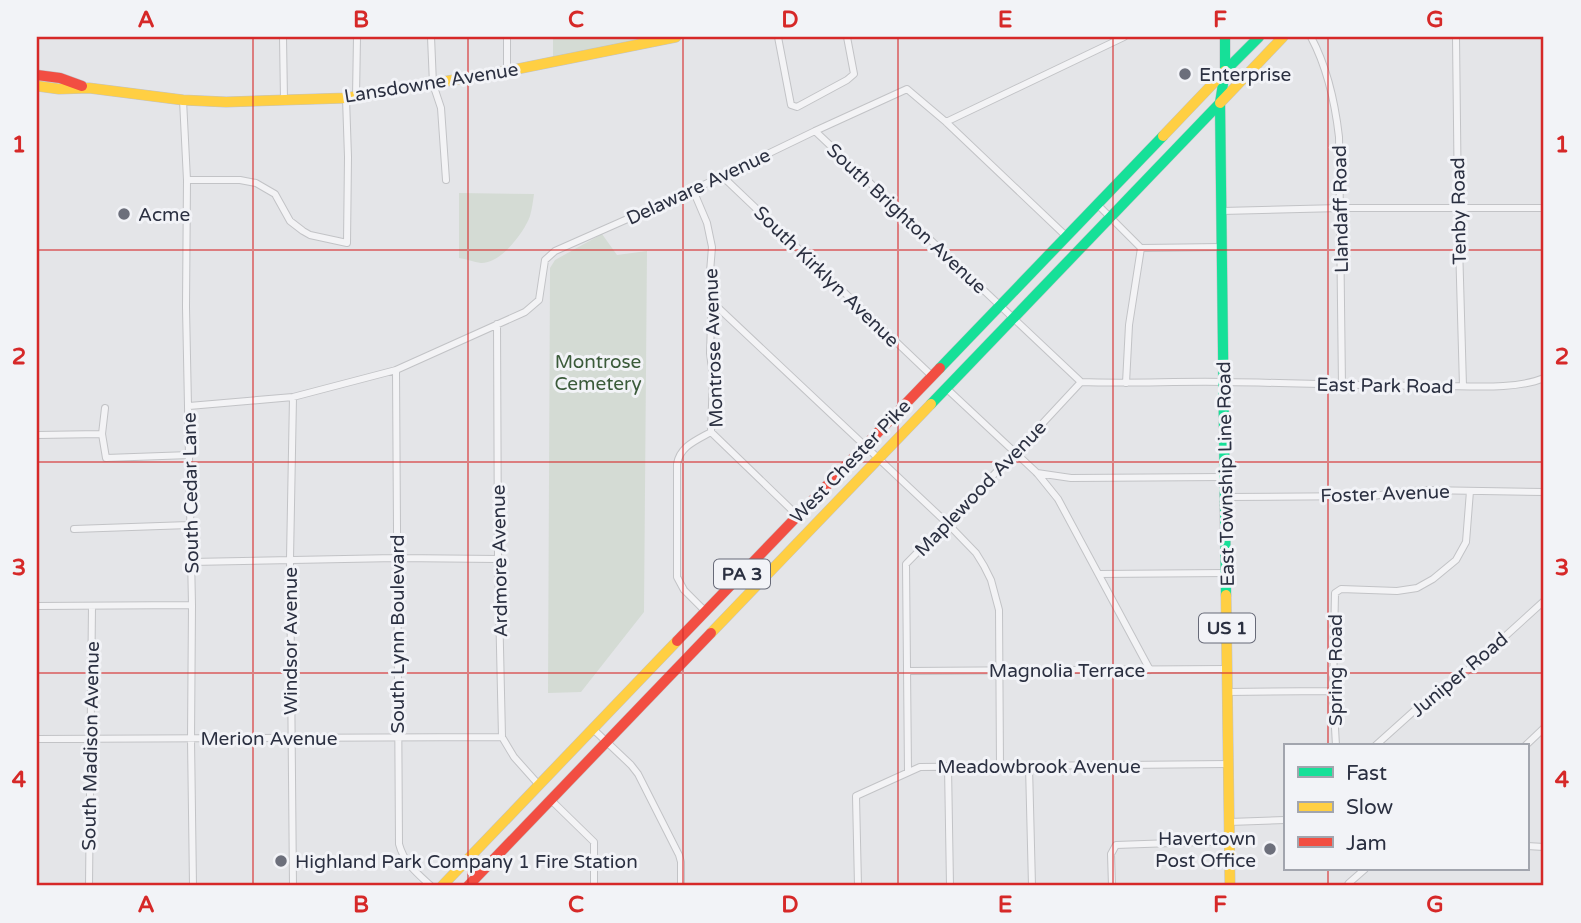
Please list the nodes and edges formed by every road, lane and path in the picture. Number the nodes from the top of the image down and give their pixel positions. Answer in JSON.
{"nodes":[{"id":1,"x":283,"y":37,"type":"edge"},
{"id":2,"x":357,"y":37,"type":"edge"},
{"id":3,"x":430,"y":37,"type":"edge"},
{"id":4,"x":507,"y":37,"type":"edge"},
{"id":5,"x":676,"y":37,"type":"edge"},
{"id":6,"x":778,"y":37,"type":"edge"},
{"id":7,"x":847,"y":37,"type":"edge"},
{"id":8,"x":1124,"y":37,"type":"edge"},
{"id":9,"x":1225,"y":37,"type":"edge"},
{"id":10,"x":1259,"y":37,"type":"edge"},
{"id":11,"x":1283,"y":37,"type":"edge"},
{"id":12,"x":1311,"y":37,"type":"edge"},
{"id":13,"x":1456,"y":37,"type":"edge"},
{"id":14,"x":507,"y":71,"type":"junction"},
{"id":15,"x":1225,"y":71,"type":"junction"},
{"id":16,"x":37,"y":75,"type":"edge"},
{"id":17,"x":433,"y":84,"type":"junction"},
{"id":18,"x":37,"y":86,"type":"edge"},
{"id":19,"x":89,"y":88,"type":"junction"},
{"id":20,"x":351,"y":97,"type":"junction"},
{"id":21,"x":183,"y":100,"type":"junction"},
{"id":22,"x":284,"y":100,"type":"junction"},
{"id":23,"x":1220,"y":103,"type":"junction"},
{"id":24,"x":946,"y":122,"type":"junction"},
{"id":25,"x":815,"y":131,"type":"junction"},
{"id":26,"x":722,"y":176,"type":"junction"},
{"id":27,"x":187,"y":180,"type":"junction"},
{"id":28,"x":446,"y":180,"type":"dead end"},
{"id":29,"x":693,"y":190,"type":"junction"},
{"id":30,"x":1097,"y":204,"type":"junction"},
{"id":31,"x":1340,"y":208,"type":"junction"},
{"id":32,"x":1544,"y":208,"type":"edge"},
{"id":33,"x":1458,"y":209,"type":"junction"},
{"id":34,"x":1222,"y":211,"type":"junction"},
{"id":35,"x":1111,"y":217,"type":"junction"},
{"id":36,"x":1066,"y":236,"type":"junction"},
{"id":37,"x":1222,"y":247,"type":"junction"},
{"id":38,"x":1142,"y":248,"type":"junction"},
{"id":39,"x":710,"y":300,"type":"junction"},
{"id":40,"x":1000,"y":305,"type":"junction"},
{"id":41,"x":1014,"y":318,"type":"junction"},
{"id":42,"x":497,"y":324,"type":"junction"},
{"id":43,"x":396,"y":370,"type":"junction"},
{"id":44,"x":932,"y":376,"type":"junction"},
{"id":45,"x":1544,"y":378,"type":"edge"},
{"id":46,"x":1081,"y":382,"type":"junction"},
{"id":47,"x":1224,"y":382,"type":"junction"},
{"id":48,"x":1126,"y":383,"type":"junction"},
{"id":49,"x":1342,"y":386,"type":"junction"},
{"id":50,"x":1464,"y":386,"type":"junction"},
{"id":51,"x":946,"y":388,"type":"junction"},
{"id":52,"x":293,"y":397,"type":"junction"},
{"id":53,"x":189,"y":406,"type":"junction"},
{"id":54,"x":105,"y":408,"type":"dead end"},
{"id":55,"x":712,"y":432,"type":"junction"},
{"id":56,"x":102,"y":434,"type":"junction"},
{"id":57,"x":37,"y":435,"type":"edge"},
{"id":58,"x":865,"y":446,"type":"junction"},
{"id":59,"x":1015,"y":453,"type":"junction"},
{"id":60,"x":190,"y":455,"type":"junction"},
{"id":61,"x":879,"y":459,"type":"junction"},
{"id":62,"x":1037,"y":473,"type":"junction"},
{"id":63,"x":1225,"y":477,"type":"junction"},
{"id":64,"x":1471,"y":491,"type":"junction"},
{"id":65,"x":1544,"y":492,"type":"edge"},
{"id":66,"x":1225,"y":496,"type":"junction"},
{"id":67,"x":798,"y":516,"type":"junction"},
{"id":68,"x":947,"y":523,"type":"junction"},
{"id":69,"x":189,"y":526,"type":"junction"},
{"id":70,"x":74,"y":529,"type":"dead end"},
{"id":71,"x":397,"y":558,"type":"junction"},
{"id":72,"x":289,"y":559,"type":"junction"},
{"id":73,"x":498,"y":559,"type":"junction"},
{"id":74,"x":191,"y":562,"type":"junction"},
{"id":75,"x":1226,"y":573,"type":"junction"},
{"id":76,"x":1099,"y":574,"type":"junction"},
{"id":77,"x":1544,"y":601,"type":"edge"},
{"id":78,"x":37,"y":606,"type":"edge"},
{"id":79,"x":92,"y":606,"type":"junction"},
{"id":80,"x":192,"y":606,"type":"junction"},
{"id":81,"x":706,"y":612,"type":"junction"},
{"id":82,"x":1227,"y":669,"type":"junction"},
{"id":83,"x":1150,"y":670,"type":"junction"},
{"id":84,"x":907,"y":671,"type":"junction"},
{"id":85,"x":1000,"y":671,"type":"junction"},
{"id":86,"x":1333,"y":691,"type":"junction"},
{"id":87,"x":1227,"y":692,"type":"junction"},
{"id":88,"x":1544,"y":728,"type":"edge"},
{"id":89,"x":593,"y":729,"type":"junction"},
{"id":90,"x":398,"y":737,"type":"junction"},
{"id":91,"x":502,"y":737,"type":"junction"},
{"id":92,"x":291,"y":738,"type":"junction"},
{"id":93,"x":37,"y":739,"type":"edge"},
{"id":94,"x":89,"y":739,"type":"junction"},
{"id":95,"x":191,"y":739,"type":"junction"},
{"id":96,"x":607,"y":742,"type":"junction"},
{"id":97,"x":1336,"y":744,"type":"edge"},
{"id":98,"x":1377,"y":744,"type":"edge"},
{"id":99,"x":1527,"y":744,"type":"edge"},
{"id":100,"x":1228,"y":764,"type":"junction"},
{"id":101,"x":948,"y":766,"type":"junction"},
{"id":102,"x":1000,"y":766,"type":"junction"},
{"id":103,"x":1029,"y":766,"type":"junction"},
{"id":104,"x":908,"y":772,"type":"junction"},
{"id":105,"x":539,"y":785,"type":"junction"},
{"id":106,"x":551,"y":800,"type":"junction"},
{"id":107,"x":1284,"y":820,"type":"edge"},
{"id":108,"x":1229,"y":821,"type":"junction"},
{"id":109,"x":1229,"y":841,"type":"junction"},
{"id":110,"x":1364,"y":870,"type":"edge"},
{"id":111,"x":89,"y":886,"type":"edge"},
{"id":112,"x":193,"y":886,"type":"edge"},
{"id":113,"x":293,"y":886,"type":"edge"},
{"id":114,"x":431,"y":886,"type":"edge"},
{"id":115,"x":442,"y":886,"type":"edge"},
{"id":116,"x":468,"y":886,"type":"edge"},
{"id":117,"x":594,"y":886,"type":"edge"},
{"id":118,"x":681,"y":886,"type":"edge"},
{"id":119,"x":858,"y":886,"type":"edge"},
{"id":120,"x":950,"y":886,"type":"edge"},
{"id":121,"x":1032,"y":886,"type":"edge"},
{"id":122,"x":1112,"y":886,"type":"edge"},
{"id":123,"x":1230,"y":886,"type":"edge"},
{"id":124,"x":1347,"y":886,"type":"edge"}],
"edges":[{"from":1,"to":22,"type":"street"},
{"from":2,"to":20,"type":"street"},
{"from":3,"to":17,"type":"street"},
{"from":4,"to":14,"type":"street"},
{"from":5,"to":14,"type":"main road","name":"Lansdowne Avenue"},
{"from":6,"to":7,"type":"street"},
{"from":8,"to":24,"type":"street"},
{"from":9,"to":15,"type":"main road","number":"US 1"},
{"from":10,"to":15,"type":"main road","name":"West Chester Pike","number":"PA 3"},
{"from":11,"to":23,"type":"main road","name":"West Chester Pike","number":"PA 3"},
{"from":12,"to":31,"type":"street","name":"Llandaff Road"},
{"from":13,"to":33,"type":"street","name":"Tenby Road"},
{"from":14,"to":17,"type":"main road","name":"Lansdowne Avenue"},
{"from":15,"to":23,"type":"main road","number":"US 1"},
{"from":15,"to":30,"type":"main road","name":"West Chester Pike","number":"PA 3"},
{"from":16,"to":19,"type":"main road"},
{"from":17,"to":20,"type":"main road","name":"Lansdowne Avenue"},
{"from":17,"to":28,"type":"street"},
{"from":18,"to":19,"type":"main road"},
{"from":19,"to":21,"type":"main road","name":"Lansdowne Avenue"},
{"from":20,"to":22,"type":"main road","name":"Lansdowne Avenue"},
{"from":20,"to":27,"type":"street"},
{"from":21,"to":22,"type":"main road","name":"Lansdowne Avenue"},
{"from":21,"to":27,"type":"street","name":"South Cedar Lane"},
{"from":23,"to":34,"type":"main road","name":"East Township Line Road","number":"US 1"},
{"from":23,"to":35,"type":"main road","name":"West Chester Pike","number":"PA 3"},
{"from":24,"to":25,"type":"street","name":"Delaware Avenue"},
{"from":24,"to":36,"type":"street"},
{"from":25,"to":26,"type":"street","name":"Delaware Avenue"},
{"from":25,"to":40,"type":"street","name":"South Brighton Avenue"},
{"from":26,"to":29,"type":"street","name":"Delaware Avenue"},
{"from":26,"to":44,"type":"street","name":"South Kirklyn Avenue"},
{"from":27,"to":53,"type":"street","name":"South Cedar Lane"},
{"from":29,"to":39,"type":"street","name":"Montrose Avenue"},
{"from":29,"to":42,"type":"street","name":"Delaware Avenue"},
{"from":30,"to":35,"type":"street"},
{"from":30,"to":36,"type":"main road","name":"West Chester Pike","number":"PA 3"},
{"from":31,"to":33,"type":"street"},
{"from":31,"to":34,"type":"street"},
{"from":31,"to":49,"type":"street","name":"Llandaff Road"},
{"from":32,"to":33,"type":"street"},
{"from":33,"to":50,"type":"street","name":"Tenby Road"},
{"from":34,"to":37,"type":"main road","name":"East Township Line Road","number":"US 1"},
{"from":35,"to":38,"type":"street"},
{"from":35,"to":41,"type":"main road","name":"West Chester Pike","number":"PA 3"},
{"from":36,"to":40,"type":"main road","name":"West Chester Pike","number":"PA 3"},
{"from":37,"to":38,"type":"street"},
{"from":37,"to":47,"type":"main road","name":"East Township Line Road","number":"US 1"},
{"from":38,"to":48,"type":"street"},
{"from":39,"to":55,"type":"street","name":"Montrose Avenue"},
{"from":39,"to":58,"type":"street"},
{"from":40,"to":41,"type":"street","name":"South Brighton Avenue"},
{"from":40,"to":44,"type":"main road","name":"West Chester Pike","number":"PA 3"},
{"from":41,"to":46,"type":"street","name":"South Brighton Avenue"},
{"from":41,"to":51,"type":"main road","name":"West Chester Pike","number":"PA 3"},
{"from":42,"to":43,"type":"street"},
{"from":42,"to":73,"type":"street","name":"Ardmore Avenue"},
{"from":43,"to":52,"type":"street"},
{"from":43,"to":71,"type":"street","name":"South Lynn Boulevard"},
{"from":44,"to":58,"type":"main road","name":"West Chester Pike","number":"PA 3"},
{"from":45,"to":50,"type":"street","name":"East Park Road"},
{"from":46,"to":48,"type":"street","name":"East Park Road"},
{"from":46,"to":59,"type":"street","name":"Maplewood Avenue"},
{"from":47,"to":48,"type":"street","name":"East Park Road"},
{"from":47,"to":49,"type":"street","name":"East Park Road"},
{"from":47,"to":63,"type":"main road","name":"East Township Line Road","number":"US 1"},
{"from":49,"to":50,"type":"street","name":"East Park Road"},
{"from":51,"to":59,"type":"street"},
{"from":51,"to":61,"type":"main road","name":"West Chester Pike","number":"PA 3"},
{"from":52,"to":53,"type":"street"},
{"from":52,"to":72,"type":"street","name":"Windsor Avenue"},
{"from":53,"to":60,"type":"street","name":"South Cedar Lane"},
{"from":54,"to":56,"type":"street"},
{"from":55,"to":67,"type":"street","name":"Montrose Avenue"},
{"from":55,"to":81,"type":"street"},
{"from":56,"to":57,"type":"street"},
{"from":56,"to":60,"type":"street"},
{"from":58,"to":61,"type":"street"},
{"from":58,"to":67,"type":"main road","name":"West Chester Pike","number":"PA 3"},
{"from":59,"to":62,"type":"street"},
{"from":59,"to":68,"type":"street","name":"Maplewood Avenue"},
{"from":60,"to":69,"type":"street","name":"South Cedar Lane"},
{"from":61,"to":68,"type":"street"},
{"from":61,"to":96,"type":"main road","name":"West Chester Pike","number":"PA 3"},
{"from":62,"to":63,"type":"street"},
{"from":62,"to":76,"type":"street"},
{"from":63,"to":66,"type":"main road","name":"East Township Line Road","number":"US 1"},
{"from":64,"to":65,"type":"street","name":"Foster Avenue"},
{"from":64,"to":66,"type":"street","name":"Foster Avenue"},
{"from":64,"to":86,"type":"street","name":"Spring Road"},
{"from":66,"to":75,"type":"main road","name":"East Township Line Road","number":"US 1"},
{"from":67,"to":81,"type":"main road","name":"West Chester Pike","number":"PA 3"},
{"from":68,"to":84,"type":"street","name":"Maplewood Avenue"},
{"from":68,"to":85,"type":"street"},
{"from":69,"to":70,"type":"street"},
{"from":69,"to":74,"type":"street","name":"South Cedar Lane"},
{"from":71,"to":72,"type":"street"},
{"from":71,"to":73,"type":"street"},
{"from":71,"to":90,"type":"street","name":"South Lynn Boulevard"},
{"from":72,"to":74,"type":"street"},
{"from":72,"to":92,"type":"street","name":"Windsor Avenue"},
{"from":73,"to":91,"type":"street","name":"Ardmore Avenue"},
{"from":74,"to":80,"type":"street","name":"South Cedar Lane"},
{"from":75,"to":76,"type":"street"},
{"from":75,"to":82,"type":"main road","name":"East Township Line Road","number":"US 1"},
{"from":76,"to":83,"type":"street"},
{"from":77,"to":98,"type":"street","name":"Juniper Road"},
{"from":78,"to":79,"type":"street"},
{"from":79,"to":80,"type":"street"},
{"from":79,"to":94,"type":"street","name":"South Madison Avenue"},
{"from":80,"to":95,"type":"street","name":"South Cedar Lane"},
{"from":81,"to":89,"type":"main road","name":"West Chester Pike","number":"PA 3"},
{"from":82,"to":83,"type":"street","name":"Magnolia Terrace"},
{"from":82,"to":87,"type":"main road","name":"East Township Line Road","number":"US 1"},
{"from":83,"to":85,"type":"street","name":"Magnolia Terrace"},
{"from":84,"to":85,"type":"street","name":"Magnolia Terrace"},
{"from":84,"to":104,"type":"street","name":"Maplewood Avenue"},
{"from":85,"to":102,"type":"street"},
{"from":86,"to":87,"type":"street"},
{"from":86,"to":97,"type":"street","name":"Spring Road"},
{"from":87,"to":100,"type":"main road","name":"East Township Line Road","number":"US 1"},
{"from":88,"to":99,"type":"street"},
{"from":89,"to":96,"type":"street"},
{"from":89,"to":105,"type":"main road","name":"West Chester Pike","number":"PA 3"},
{"from":90,"to":91,"type":"street","name":"Merion Avenue"},
{"from":90,"to":92,"type":"street","name":"Merion Avenue"},
{"from":90,"to":114,"type":"street","name":"South Lynn Boulevard"},
{"from":91,"to":105,"type":"street"},
{"from":92,"to":95,"type":"street","name":"Merion Avenue"},
{"from":92,"to":113,"type":"street","name":"Windsor Avenue"},
{"from":93,"to":94,"type":"street","name":"Merion Avenue"},
{"from":94,"to":95,"type":"street","name":"Merion Avenue"},
{"from":94,"to":111,"type":"street","name":"South Madison Avenue"},
{"from":95,"to":112,"type":"street","name":"South Cedar Lane"},
{"from":96,"to":106,"type":"main road","name":"West Chester Pike","number":"PA 3"},
{"from":96,"to":118,"type":"street"},
{"from":100,"to":103,"type":"street","name":"Meadowbrook Avenue"},
{"from":100,"to":108,"type":"main road","name":"East Township Line Road","number":"US 1"},
{"from":101,"to":102,"type":"street","name":"Meadowbrook Avenue"},
{"from":101,"to":104,"type":"street","name":"Meadowbrook Avenue"},
{"from":101,"to":120,"type":"street"},
{"from":102,"to":103,"type":"street","name":"Meadowbrook Avenue"},
{"from":103,"to":121,"type":"street"},
{"from":104,"to":119,"type":"street","name":"Meadowbrook Avenue"},
{"from":105,"to":115,"type":"main road","name":"West Chester Pike","number":"PA 3"},
{"from":106,"to":116,"type":"main road","name":"West Chester Pike","number":"PA 3"},
{"from":106,"to":117,"type":"street"},
{"from":107,"to":108,"type":"street"},
{"from":108,"to":109,"type":"main road","name":"East Township Line Road","number":"US 1"},
{"from":109,"to":122,"type":"street"},
{"from":109,"to":123,"type":"main road","name":"East Township Line Road","number":"US 1"},
{"from":110,"to":124,"type":"street"}]}
